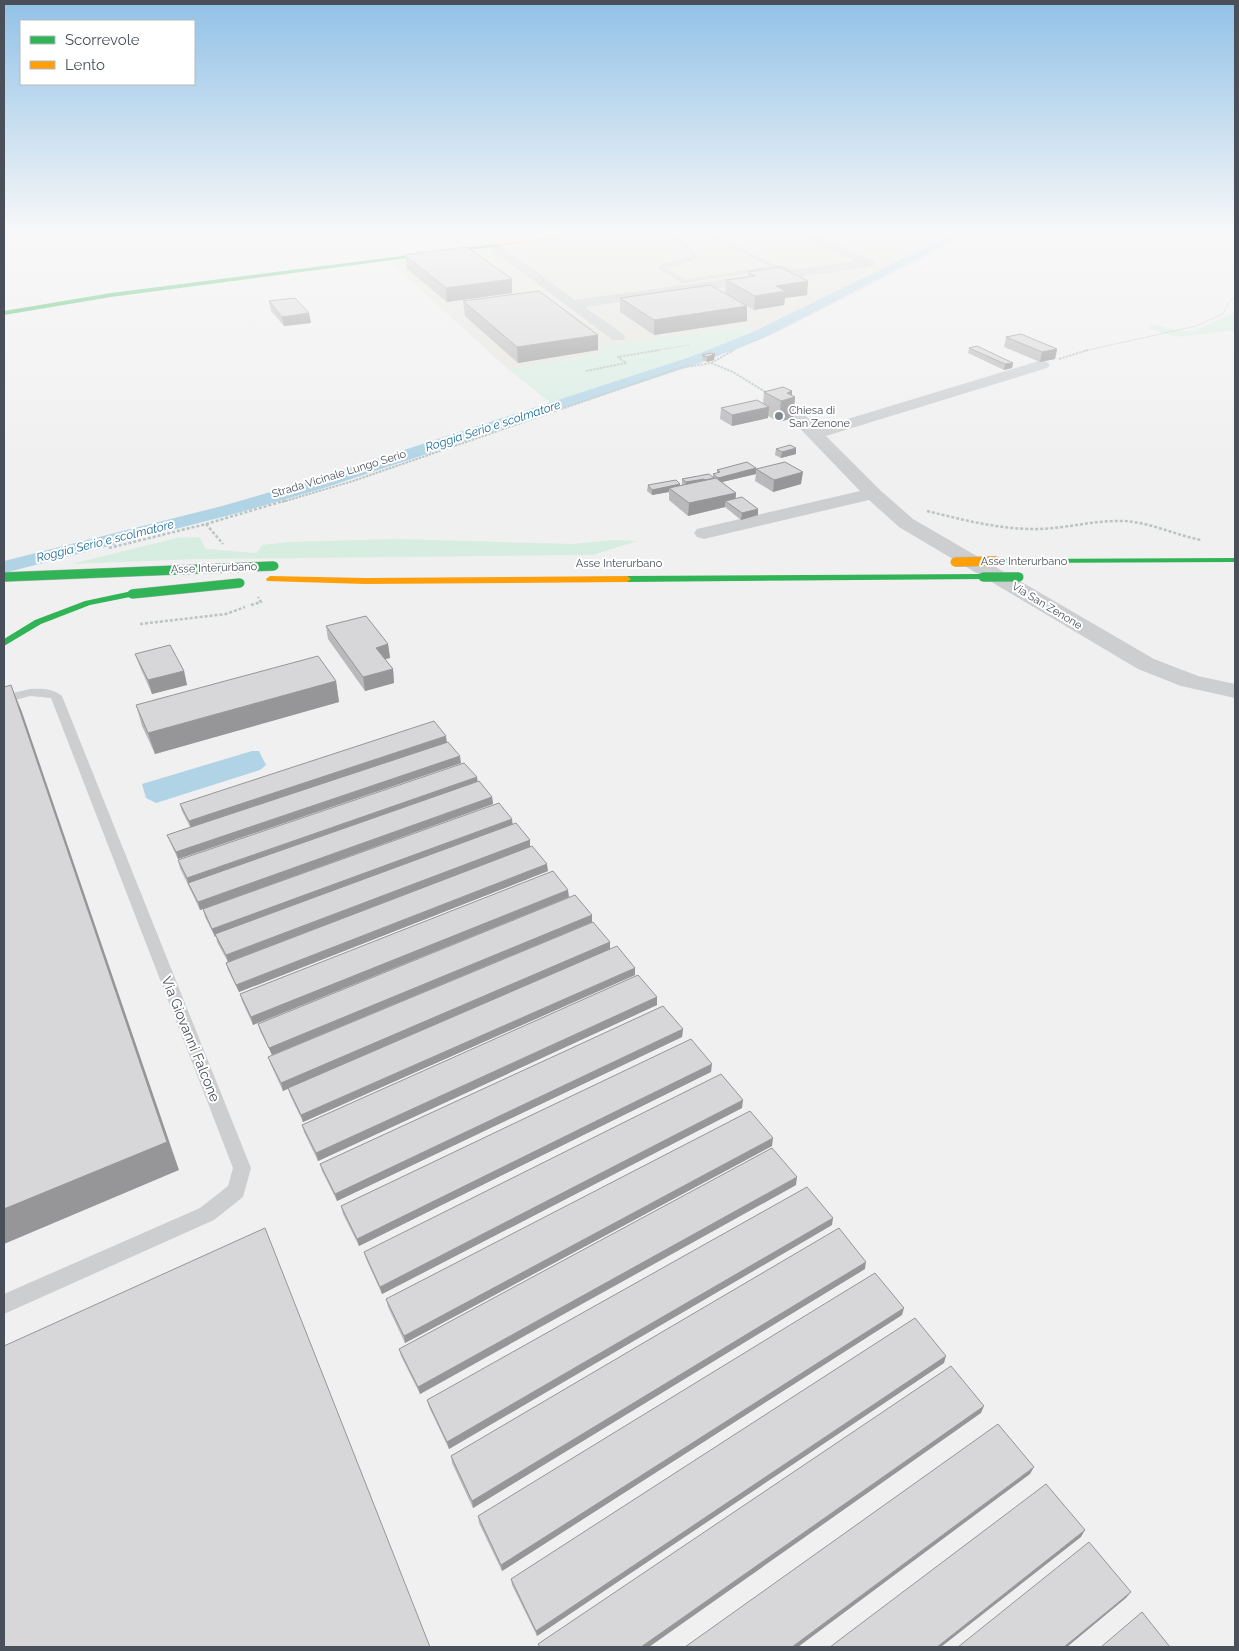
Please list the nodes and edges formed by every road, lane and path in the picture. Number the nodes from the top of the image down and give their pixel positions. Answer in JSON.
{"nodes":[{"id":1,"x":22,"y":310,"type":"edge"},
{"id":2,"x":582,"y":310,"type":"edge"},
{"id":3,"x":819,"y":310,"type":"edge"},
{"id":4,"x":1225,"y":310,"type":"edge"},
{"id":5,"x":4,"y":313,"type":"edge"},
{"id":6,"x":618,"y":337,"type":"dead end"},
{"id":7,"x":688,"y":345,"type":"dead end"},
{"id":8,"x":711,"y":363,"type":"junction"},
{"id":9,"x":1042,"y":365,"type":"joint"},
{"id":10,"x":586,"y":371,"type":"dead end"},
{"id":11,"x":792,"y":411,"type":"joint"},
{"id":12,"x":816,"y":434,"type":"junction"},
{"id":13,"x":873,"y":494,"type":"junction"},
{"id":14,"x":920,"y":509,"type":"dead end"},
{"id":15,"x":704,"y":533,"type":"dead end"},
{"id":16,"x":1202,"y":540,"type":"dead end"},
{"id":17,"x":100,"y":550,"type":"dead end"},
{"id":18,"x":1235,"y":560,"type":"edge"},
{"id":19,"x":950,"y":562,"type":"dead end"},
{"id":20,"x":279,"y":566,"type":"dead end"},
{"id":21,"x":4,"y":576,"type":"edge"},
{"id":22,"x":1023,"y":577,"type":"dead end"},
{"id":23,"x":258,"y":580,"type":"junction"},
{"id":24,"x":112,"y":586,"type":"dead end"},
{"id":25,"x":4,"y":643,"type":"edge"},
{"id":26,"x":1235,"y":690,"type":"edge"},
{"id":27,"x":4,"y":699,"type":"edge"},
{"id":28,"x":4,"y":1304,"type":"edge"}],
"edges":[{"from":1,"to":5,"type":"main road"},
{"from":2,"to":6,"type":"street"},
{"from":3,"to":8,"type":"path","name":"Strada Vicinale Lungo Serio"},
{"from":4,"to":9,"type":"path"},
{"from":7,"to":10,"type":"path"},
{"from":8,"to":11,"type":"path"},
{"from":8,"to":17,"type":"path","name":"Strada Vicinale Lungo Serio"},
{"from":9,"to":12,"type":"street"},
{"from":11,"to":12,"type":"street","name":"Via San Zenone"},
{"from":12,"to":13,"type":"street","name":"Via San Zenone"},
{"from":13,"to":15,"type":"street"},
{"from":13,"to":26,"type":"street","name":"Via San Zenone"},
{"from":14,"to":16,"type":"path"},
{"from":18,"to":19,"type":"main road","name":"Asse Interurbano","bridge":true},
{"from":20,"to":21,"type":"main road","name":"Asse Interurbano","bridge":true},
{"from":22,"to":23,"type":"main road","name":"Asse Interurbano","bridge":true},
{"from":23,"to":24,"type":"main road","name":"Asse Interurbano","bridge":true},
{"from":23,"to":25,"type":"main road","bridge":true},
{"from":27,"to":28,"type":"lane","name":"Via Giovanni Falcone"}]}
